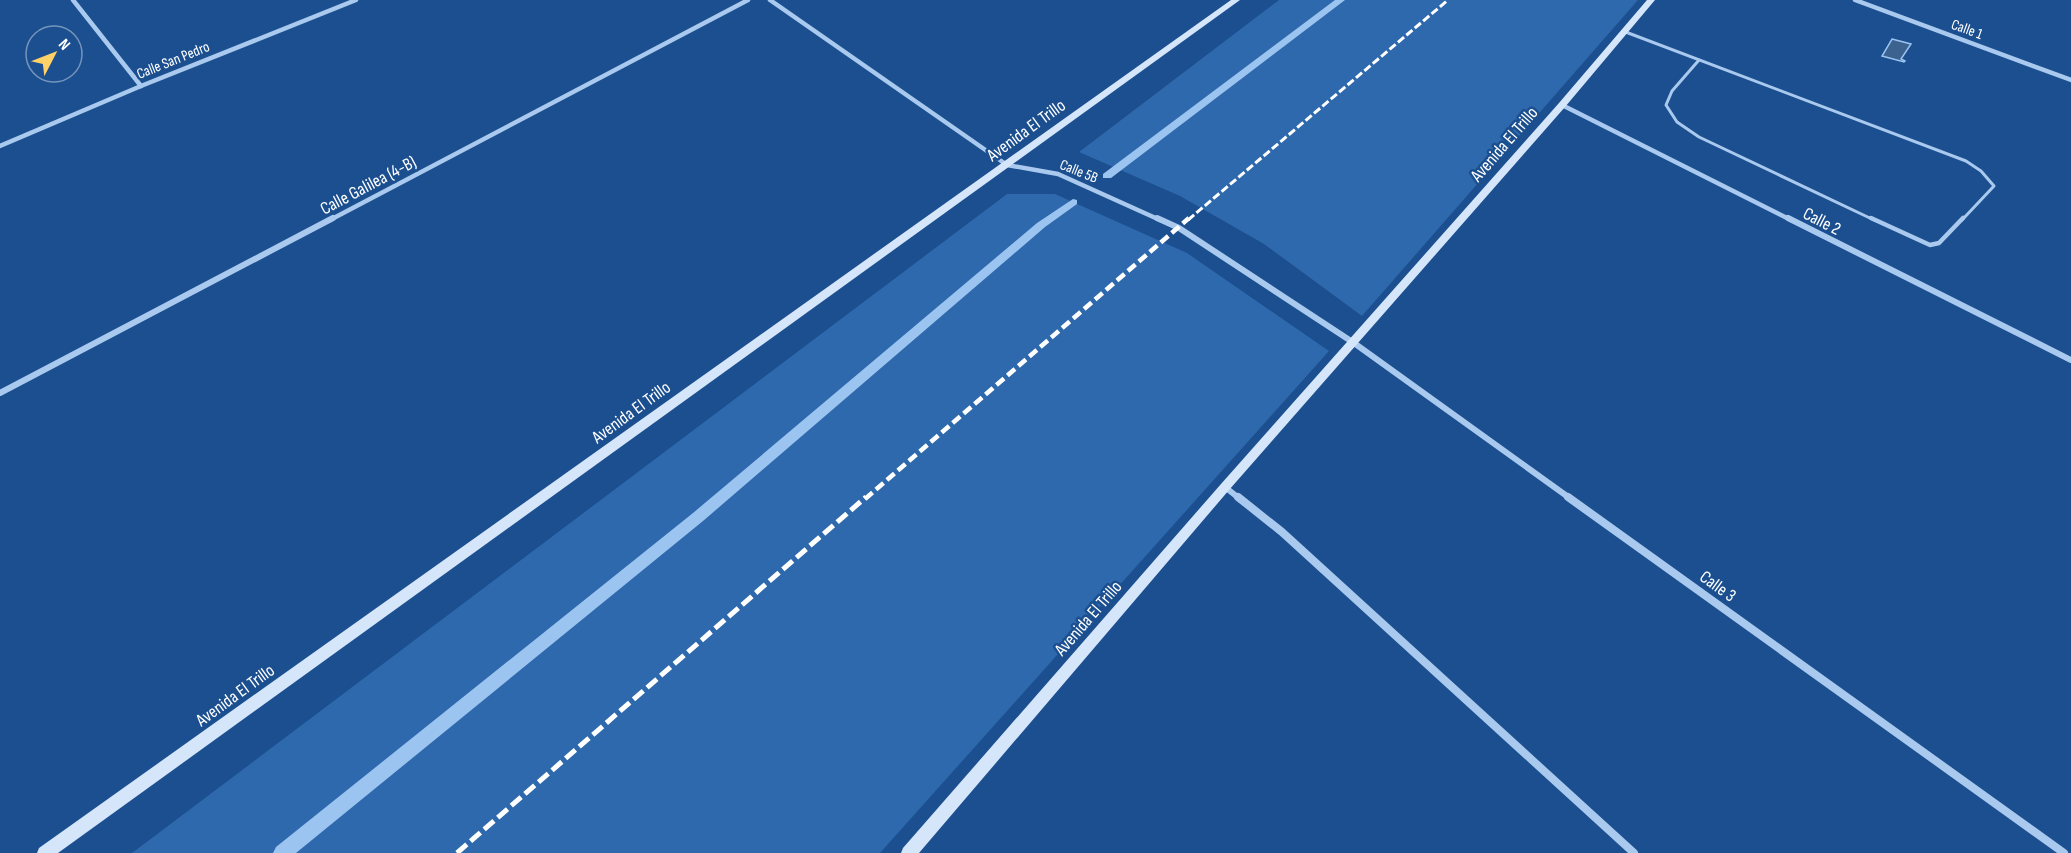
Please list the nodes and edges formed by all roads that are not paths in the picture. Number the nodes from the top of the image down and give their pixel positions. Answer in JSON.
{"nodes":[{"id":1,"x":73,"y":0,"type":"edge"},
{"id":2,"x":356,"y":0,"type":"edge"},
{"id":3,"x":748,"y":0,"type":"edge"},
{"id":4,"x":770,"y":0,"type":"edge"},
{"id":5,"x":1236,"y":0,"type":"edge"},
{"id":6,"x":1651,"y":0,"type":"edge"},
{"id":7,"x":1855,"y":0,"type":"edge"},
{"id":8,"x":1623,"y":31,"type":"junction"},
{"id":9,"x":1699,"y":60,"type":"junction"},
{"id":10,"x":2071,"y":80,"type":"edge"},
{"id":11,"x":141,"y":86,"type":"junction"},
{"id":12,"x":1562,"y":105,"type":"junction"},
{"id":13,"x":0,"y":146,"type":"edge"},
{"id":14,"x":1007,"y":165,"type":"junction"},
{"id":15,"x":1354,"y":343,"type":"junction"},
{"id":16,"x":2071,"y":360,"type":"edge"},
{"id":17,"x":0,"y":393,"type":"edge"},
{"id":18,"x":1225,"y":487,"type":"junction"},
{"id":19,"x":45,"y":853,"type":"edge"},
{"id":20,"x":909,"y":853,"type":"edge"},
{"id":21,"x":1634,"y":853,"type":"edge"},
{"id":22,"x":2064,"y":853,"type":"edge"}],
"edges":[{"from":1,"to":11,"type":"street"},
{"from":2,"to":11,"type":"street","name":"Calle San Pedro"},
{"from":3,"to":17,"type":"street","name":"Calle Galilea (4-B)"},
{"from":4,"to":14,"type":"street","name":"Calle 5B"},
{"from":5,"to":14,"type":"main road","name":"Avenida El Trillo"},
{"from":6,"to":8,"type":"main road","name":"Avenida El Trillo"},
{"from":7,"to":10,"type":"street","name":"Calle 1"},
{"from":8,"to":9,"type":"lane"},
{"from":8,"to":12,"type":"main road","name":"Avenida El Trillo"},
{"from":9,"to":9,"type":"lane"},
{"from":11,"to":13,"type":"street","name":"Calle San Pedro"},
{"from":12,"to":15,"type":"main road","name":"Avenida El Trillo"},
{"from":12,"to":16,"type":"street","name":"Calle 2"},
{"from":14,"to":15,"type":"street","name":"Calle 5B"},
{"from":14,"to":19,"type":"main road","name":"Avenida El Trillo"},
{"from":15,"to":18,"type":"main road","name":"Avenida El Trillo"},
{"from":15,"to":22,"type":"street","name":"Calle 3"},
{"from":18,"to":20,"type":"main road","name":"Avenida El Trillo"},
{"from":18,"to":21,"type":"street"}]}
